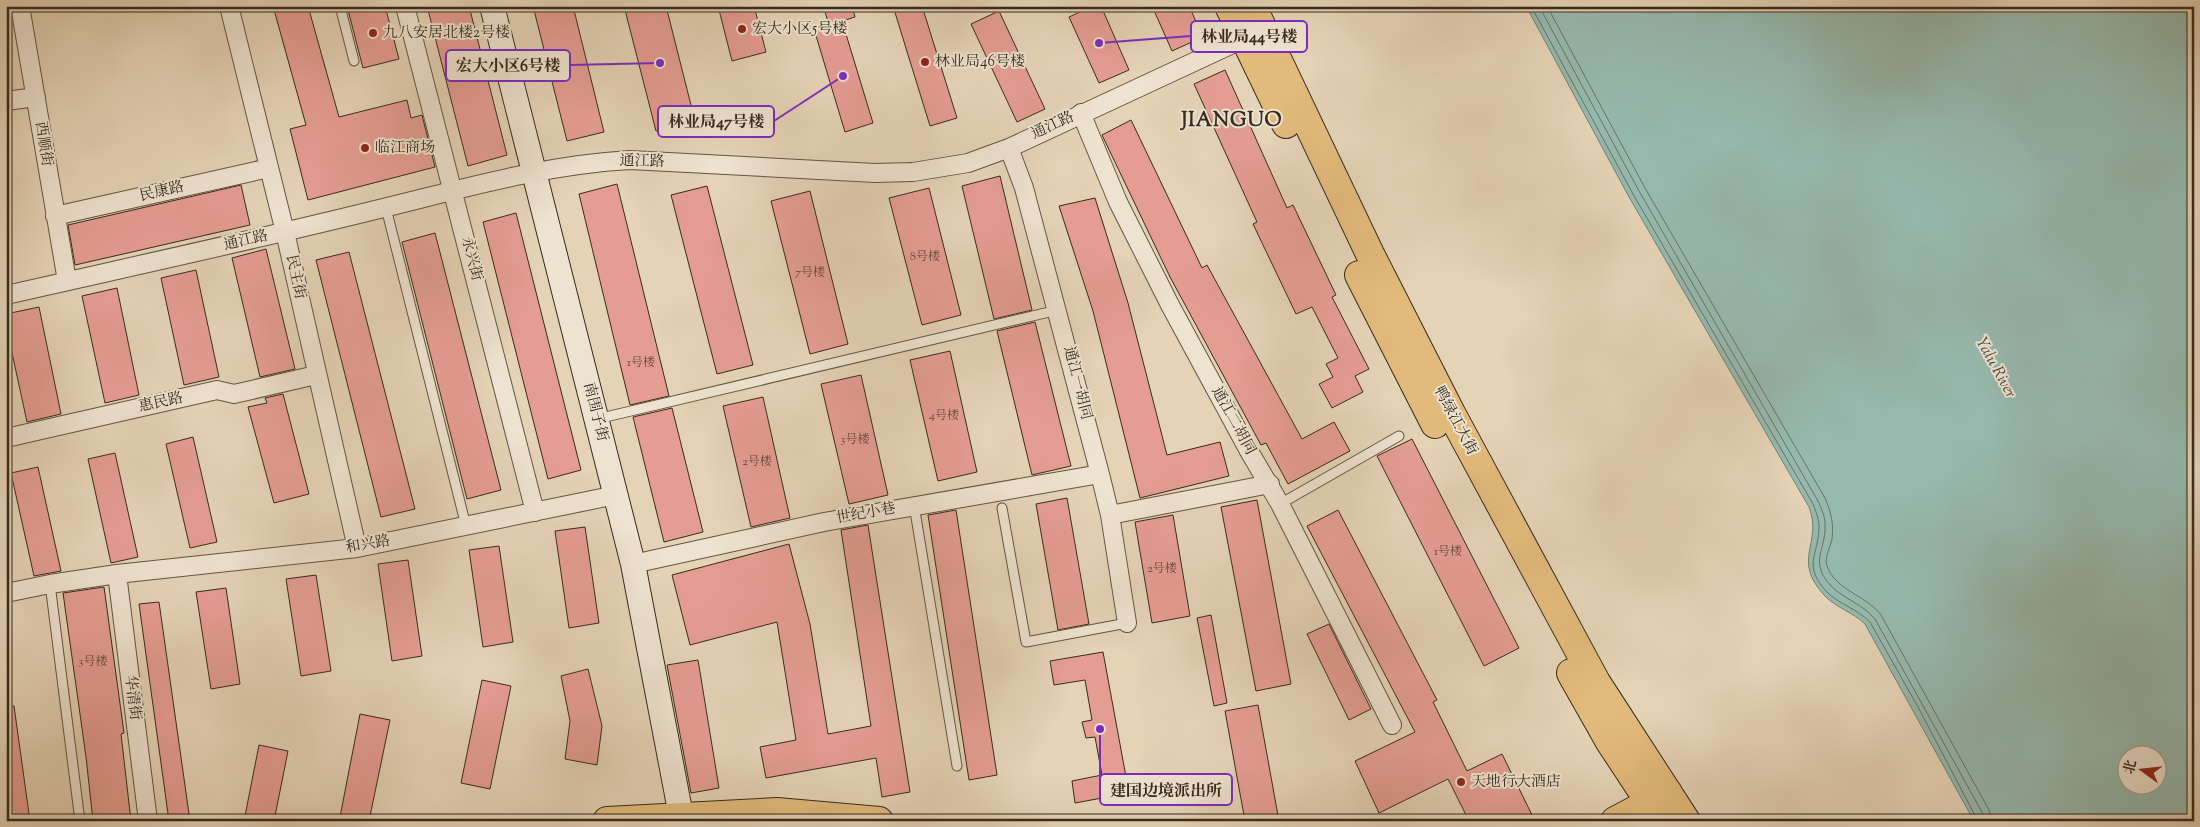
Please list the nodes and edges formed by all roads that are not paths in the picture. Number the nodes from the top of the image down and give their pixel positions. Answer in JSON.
{"nodes":[{"id":1,"x":20,"y":6,"type":"edge"},
{"id":2,"x":229,"y":6,"type":"edge"},
{"id":3,"x":340,"y":6,"type":"edge"},
{"id":4,"x":406,"y":6,"type":"edge"},
{"id":5,"x":492,"y":6,"type":"edge"},
{"id":6,"x":1229,"y":6,"type":"edge"},
{"id":7,"x":1252,"y":6,"type":"edge"},
{"id":8,"x":1254,"y":34,"type":"junction"},
{"id":9,"x":354,"y":61,"type":"dead end"},
{"id":10,"x":36,"y":97,"type":"junction"},
{"id":11,"x":6,"y":101,"type":"edge"},
{"id":12,"x":1081,"y":113,"type":"junction"},
{"id":13,"x":1009,"y":148,"type":"junction"},
{"id":14,"x":269,"y":168,"type":"junction"},
{"id":15,"x":535,"y":170,"type":"junction"},
{"id":16,"x":453,"y":192,"type":"junction"},
{"id":17,"x":386,"y":208,"type":"junction"},
{"id":18,"x":55,"y":216,"type":"junction"},
{"id":19,"x":285,"y":232,"type":"junction"},
{"id":20,"x":67,"y":282,"type":"junction"},
{"id":21,"x":6,"y":295,"type":"edge"},
{"id":22,"x":1058,"y":310,"type":"junction"},
{"id":23,"x":316,"y":374,"type":"junction"},
{"id":24,"x":596,"y":419,"type":"junction"},
{"id":25,"x":1399,"y":436,"type":"dead end"},
{"id":26,"x":6,"y":438,"type":"edge"},
{"id":27,"x":1100,"y":474,"type":"junction"},
{"id":28,"x":1270,"y":484,"type":"junction"},
{"id":29,"x":616,"y":495,"type":"junction"},
{"id":30,"x":1280,"y":504,"type":"junction"},
{"id":31,"x":914,"y":505,"type":"junction"},
{"id":32,"x":1002,"y":508,"type":"dead end"},
{"id":33,"x":535,"y":512,"type":"junction"},
{"id":34,"x":1110,"y":515,"type":"junction"},
{"id":35,"x":466,"y":526,"type":"junction"},
{"id":36,"x":357,"y":548,"type":"junction"},
{"id":37,"x":633,"y":564,"type":"junction"},
{"id":38,"x":117,"y":574,"type":"junction"},
{"id":39,"x":50,"y":584,"type":"junction"},
{"id":40,"x":6,"y":593,"type":"edge"},
{"id":41,"x":1127,"y":623,"type":"joint"},
{"id":42,"x":1392,"y":725,"type":"dead end"},
{"id":43,"x":957,"y":766,"type":"dead end"},
{"id":44,"x":1660,"y":805,"type":"edge"},
{"id":45,"x":682,"y":819,"type":"edge"},
{"id":46,"x":80,"y":821,"type":"edge"},
{"id":47,"x":148,"y":821,"type":"edge"},
{"id":48,"x":608,"y":821,"type":"edge"},
{"id":49,"x":879,"y":821,"type":"edge"},
{"id":50,"x":1615,"y":821,"type":"edge"},
{"id":51,"x":1686,"y":821,"type":"edge"}],
"edges":[{"from":1,"to":10,"type":"street","name":"西顺街"},
{"from":2,"to":14,"type":"street","name":"民主街"},
{"from":3,"to":9,"type":"lane"},
{"from":4,"to":16,"type":"street","name":"永兴街"},
{"from":5,"to":15,"type":"street","name":"南围子街"},
{"from":6,"to":8,"type":"main road","name":"鸭绿江大街"},
{"from":7,"to":8,"type":"main road","name":"鸭绿江大街"},
{"from":8,"to":12,"type":"street","name":"通江路"},
{"from":8,"to":44,"type":"main road","name":"鸭绿江大街"},
{"from":10,"to":11,"type":"street"},
{"from":10,"to":18,"type":"street","name":"西顺街"},
{"from":12,"to":13,"type":"street","name":"通江路"},
{"from":12,"to":28,"type":"street","name":"通江二胡同"},
{"from":13,"to":15,"type":"street","name":"通江路"},
{"from":13,"to":22,"type":"street","name":"通江一胡同"},
{"from":14,"to":18,"type":"street","name":"民康路"},
{"from":14,"to":19,"type":"street","name":"民主街"},
{"from":15,"to":16,"type":"street","name":"通江路"},
{"from":15,"to":24,"type":"street","name":"南围子街"},
{"from":16,"to":17,"type":"street","name":"通江路"},
{"from":16,"to":33,"type":"street","name":"永兴街"},
{"from":17,"to":19,"type":"street","name":"通江路"},
{"from":17,"to":35,"type":"lane"},
{"from":18,"to":20,"type":"street","name":"西顺街"},
{"from":19,"to":20,"type":"street","name":"通江路"},
{"from":19,"to":23,"type":"street","name":"民主街"},
{"from":20,"to":21,"type":"street","name":"通江路"},
{"from":22,"to":24,"type":"lane"},
{"from":22,"to":27,"type":"street","name":"通江一胡同"},
{"from":23,"to":26,"type":"street","name":"惠民路"},
{"from":23,"to":36,"type":"street","name":"民主街"},
{"from":24,"to":29,"type":"street","name":"南围子街"},
{"from":25,"to":30,"type":"lane"},
{"from":27,"to":31,"type":"street","name":"世纪小巷"},
{"from":27,"to":34,"type":"street","name":"通江一胡同"},
{"from":28,"to":30,"type":"street","name":"通江二胡同"},
{"from":28,"to":34,"type":"street"},
{"from":29,"to":33,"type":"street","name":"和兴路"},
{"from":29,"to":37,"type":"street","name":"南围子街"},
{"from":30,"to":42,"type":"street","name":"通江二胡同"},
{"from":31,"to":37,"type":"street","name":"世纪小巷"},
{"from":31,"to":43,"type":"lane"},
{"from":32,"to":41,"type":"lane"},
{"from":33,"to":35,"type":"street","name":"和兴路"},
{"from":34,"to":41,"type":"street","name":"通江一胡同"},
{"from":35,"to":36,"type":"street","name":"和兴路"},
{"from":36,"to":38,"type":"street","name":"和兴路"},
{"from":37,"to":45,"type":"street","name":"南围子街"},
{"from":38,"to":39,"type":"street","name":"和兴路"},
{"from":38,"to":47,"type":"street","name":"华清街"},
{"from":39,"to":40,"type":"street","name":"和兴路"},
{"from":39,"to":46,"type":"lane"},
{"from":44,"to":50,"type":"main road"},
{"from":44,"to":51,"type":"main road","name":"鸭绿江大街"},
{"from":45,"to":48,"type":"main road"},
{"from":45,"to":49,"type":"main road"}]}
